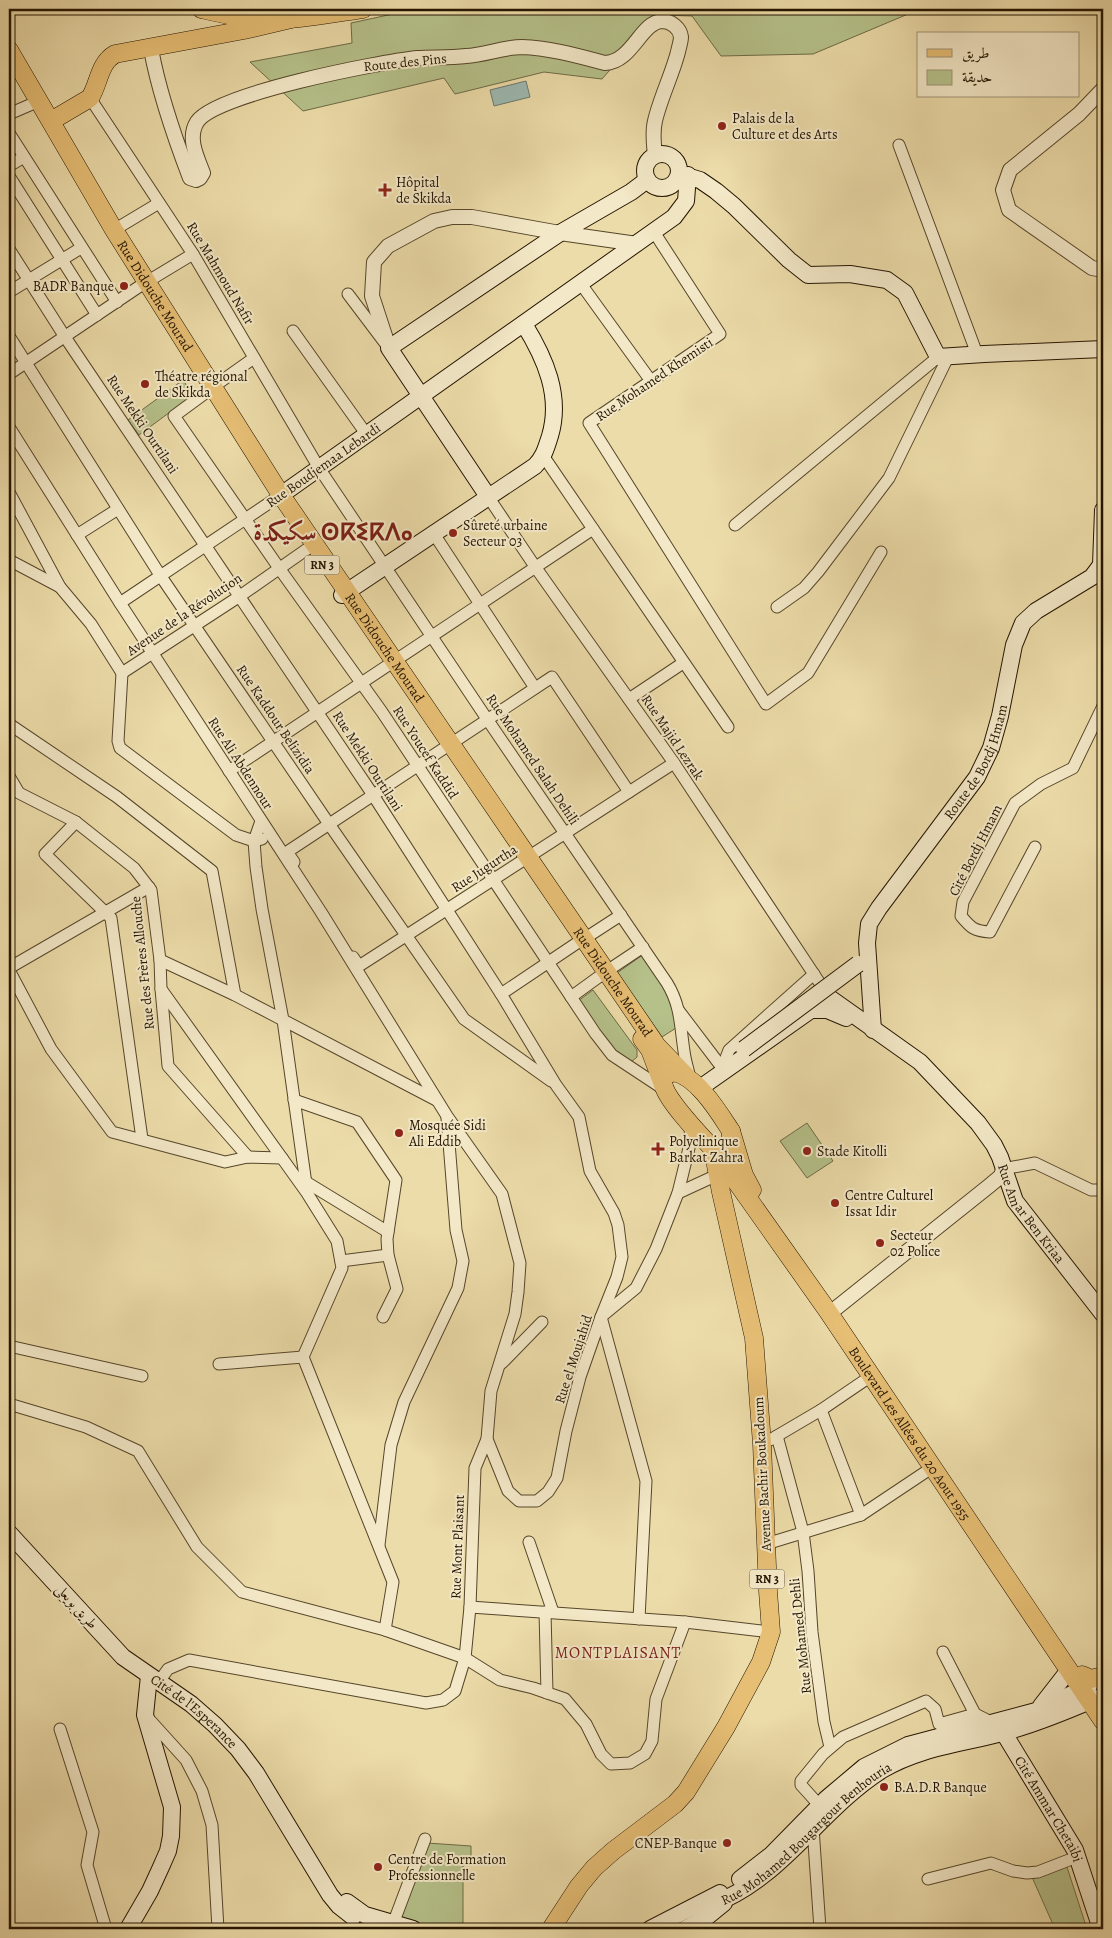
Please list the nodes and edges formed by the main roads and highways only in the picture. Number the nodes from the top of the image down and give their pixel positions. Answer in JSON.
{"nodes":[{"id":1,"x":201,"y":9,"type":"edge"},
{"id":2,"x":363,"y":9,"type":"edge"},
{"id":3,"x":291,"y":19,"type":"junction"},
{"id":4,"x":9,"y":50,"type":"edge"},
{"id":5,"x":9,"y":70,"type":"edge"},
{"id":6,"x":35,"y":104,"type":"junction"},
{"id":7,"x":51,"y":121,"type":"junction"},
{"id":8,"x":684,"y":175,"type":"junction"},
{"id":9,"x":647,"y":180,"type":"junction"},
{"id":10,"x":716,"y":191,"type":"junction"},
{"id":11,"x":686,"y":201,"type":"junction"},
{"id":12,"x":144,"y":284,"type":"junction"},
{"id":13,"x":524,"y":324,"type":"junction"},
{"id":14,"x":1103,"y":349,"type":"edge"},
{"id":15,"x":422,"y":396,"type":"junction"},
{"id":16,"x":279,"y":496,"type":"junction"},
{"id":17,"x":489,"y":498,"type":"junction"},
{"id":18,"x":1103,"y":510,"type":"edge"},
{"id":19,"x":345,"y":593,"type":"junction"},
{"id":20,"x":867,"y":944,"type":"junction"},
{"id":21,"x":603,"y":974,"type":"junction"},
{"id":22,"x":828,"y":996,"type":"road end"},
{"id":23,"x":873,"y":1030,"type":"junction"},
{"id":24,"x":693,"y":1082,"type":"junction"},
{"id":25,"x":664,"y":1089,"type":"junction"},
{"id":26,"x":691,"y":1124,"type":"joint"},
{"id":27,"x":730,"y":1137,"type":"junction"},
{"id":28,"x":721,"y":1169,"type":"junction"},
{"id":29,"x":1004,"y":1169,"type":"junction"},
{"id":30,"x":1103,"y":1296,"type":"edge"},
{"id":31,"x":1103,"y":1314,"type":"edge"},
{"id":32,"x":9,"y":1533,"type":"edge"},
{"id":33,"x":154,"y":1679,"type":"junction"},
{"id":34,"x":1094,"y":1693,"type":"edge"},
{"id":35,"x":1035,"y":1717,"type":"junction"},
{"id":36,"x":991,"y":1725,"type":"junction"},
{"id":37,"x":1039,"y":1798,"type":"junction"},
{"id":38,"x":324,"y":1885,"type":"junction"},
{"id":39,"x":727,"y":1895,"type":"junction"},
{"id":40,"x":562,"y":1912,"type":"junction"},
{"id":41,"x":355,"y":1923,"type":"tunnel mouth"},
{"id":42,"x":128,"y":1929,"type":"edge"},
{"id":43,"x":413,"y":1929,"type":"edge"},
{"id":44,"x":550,"y":1929,"type":"edge"},
{"id":45,"x":556,"y":1929,"type":"edge"},
{"id":46,"x":650,"y":1929,"type":"edge"},
{"id":47,"x":685,"y":1929,"type":"edge"},
{"id":48,"x":1092,"y":1929,"type":"edge"},
{"id":49,"x":1101,"y":1929,"type":"edge"}],
"edges":[{"from":1,"to":3,"type":"main road"},
{"from":2,"to":3,"type":"main road"},
{"from":3,"to":7,"type":"main road"},
{"from":4,"to":6,"type":"main road","name":"Rue Didouche Mourad","number":"RN 3"},
{"from":5,"to":6,"type":"main road","name":"Rue Didouche Mourad","number":"RN 3"},
{"from":6,"to":7,"type":"main road","name":"Rue Didouche Mourad","number":"RN 3"},
{"from":6,"to":12,"type":"main road","name":"Rue Didouche Mourad","number":"RN 3"},
{"from":7,"to":12,"type":"main road","name":"Rue Didouche Mourad","number":"RN 3"},
{"from":8,"to":9,"type":"main road"},
{"from":8,"to":9,"type":"main road"},
{"from":8,"to":10,"type":"main road"},
{"from":8,"to":11,"type":"main road"},
{"from":9,"to":15,"type":"main road"},
{"from":10,"to":11,"type":"main road"},
{"from":10,"to":14,"type":"main road"},
{"from":11,"to":13,"type":"main road","name":"Rue Boudjemaa Lebardi"},
{"from":12,"to":16,"type":"main road","name":"Rue Didouche Mourad","number":"RN 3"},
{"from":13,"to":15,"type":"main road","name":"Rue Boudjemaa Lebardi"},
{"from":13,"to":17,"type":"main road"},
{"from":15,"to":16,"type":"main road","name":"Rue Boudjemaa Lebardi"},
{"from":15,"to":17,"type":"main road"},
{"from":16,"to":19,"type":"main road","name":"Rue Didouche Mourad","number":"RN 3"},
{"from":16,"to":19,"type":"main road","name":"Rue Didouche Mourad","number":"RN 3"},
{"from":17,"to":19,"type":"main road"},
{"from":18,"to":20,"type":"main road","name":"Route de Bordj Hmam"},
{"from":19,"to":21,"type":"main road","name":"Rue Didouche Mourad","number":"RN 3"},
{"from":20,"to":23,"type":"main road","name":"Route de Bordj Hmam"},
{"from":20,"to":24,"type":"main road","bridge":true},
{"from":21,"to":24,"type":"main road","name":"Rue Didouche Mourad","number":"RN 3"},
{"from":21,"to":25,"type":"main road","name":"Rue Didouche Mourad","number":"RN 3"},
{"from":22,"to":23,"type":"main road"},
{"from":23,"to":24,"type":"main road"},
{"from":23,"to":29,"type":"main road"},
{"from":24,"to":25,"type":"main road"},
{"from":24,"to":27,"type":"main road","name":"Rue Didouche Mourad"},
{"from":25,"to":26,"type":"main road","name":"Rue Didouche Mourad"},
{"from":26,"to":28,"type":"main road","name":"Boulevard Les Allées du 20 Aout 1955"},
{"from":27,"to":28,"type":"main road"},
{"from":27,"to":34,"type":"main road","name":"Boulevard Les Allées du 20 Aout 1955"},
{"from":28,"to":34,"type":"main road","name":"Boulevard Les Allées du 20 Aout 1955"},
{"from":28,"to":40,"type":"main road","name":"Avenue Bachir Boukadoum","number":"RN 3"},
{"from":29,"to":30,"type":"main road","name":"Rue Amar Ben Kriaa"},
{"from":29,"to":31,"type":"main road","name":"Rue Amar Ben Kriaa"},
{"from":32,"to":33,"type":"main road","name":"طريق بويعلى"},
{"from":33,"to":38,"type":"main road","name":"Cité de l'Esperance"},
{"from":33,"to":42,"type":"main road","name":"Cité de l'Esperance"},
{"from":34,"to":35,"type":"main road","name":"Rue Mohamed Bougargour Benhouria"},
{"from":34,"to":35,"type":"main road"},
{"from":34,"to":35,"type":"main road"},
{"from":35,"to":36,"type":"main road","name":"Rue Mohamed Bougargour Benhouria"},
{"from":36,"to":37,"type":"main road","name":"Cité Ammar Chetaibi"},
{"from":36,"to":39,"type":"main road","name":"Rue Mohamed Bougargour Benhouria"},
{"from":36,"to":39,"type":"main road","name":"Rue Mohamed Bougargour Benhouria"},
{"from":37,"to":48,"type":"main road","name":"Cité Ammar Chetaibi"},
{"from":37,"to":49,"type":"main road","name":"Cité Ammar Chetaibi"},
{"from":38,"to":41,"type":"main road","name":"Cité de l'Esperance"},
{"from":38,"to":43,"type":"main road"},
{"from":39,"to":46,"type":"main road"},
{"from":39,"to":47,"type":"main road"},
{"from":40,"to":44,"type":"main road","name":"Avenue Bachir Boukadoum","number":"RN 3"},
{"from":40,"to":45,"type":"main road","name":"Avenue Bachir Boukadoum","number":"RN 3"}]}
